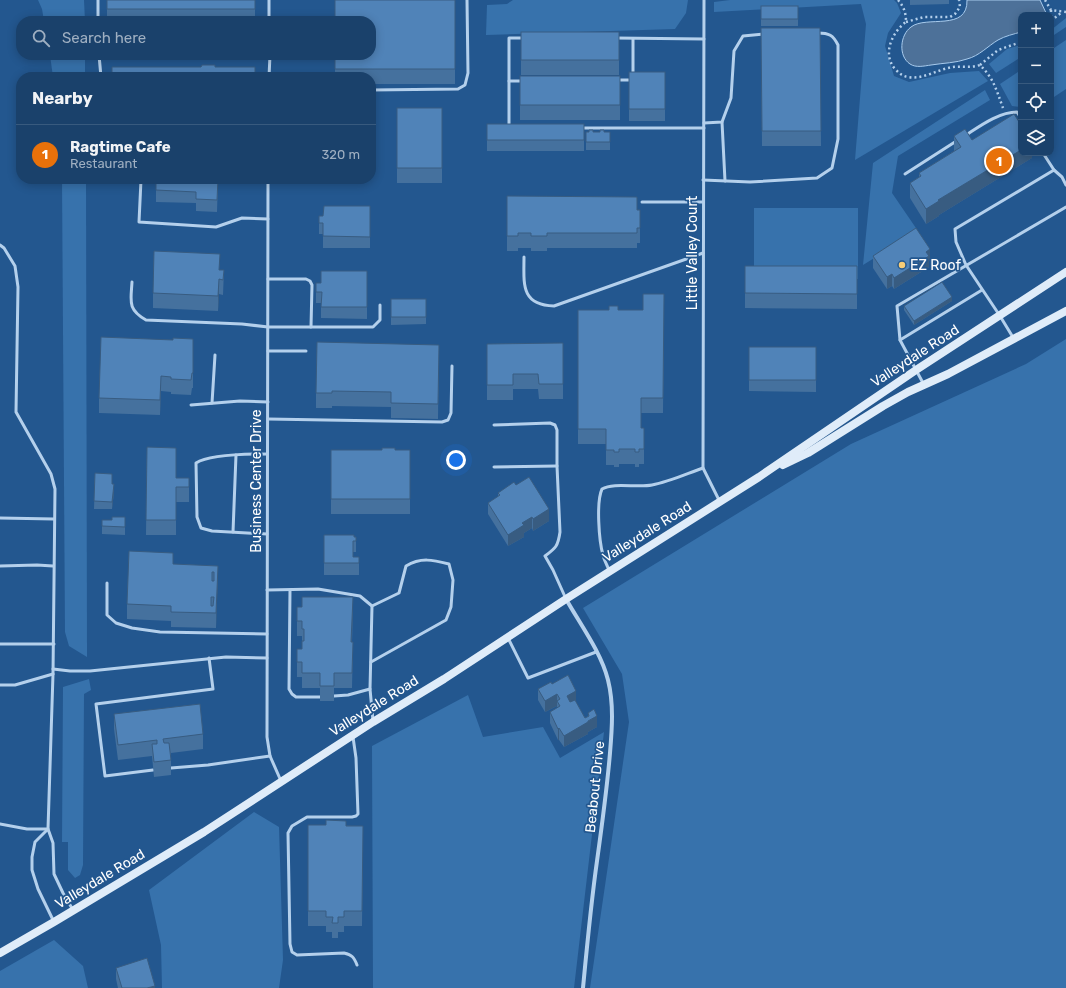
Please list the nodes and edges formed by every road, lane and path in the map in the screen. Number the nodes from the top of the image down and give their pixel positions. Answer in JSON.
{"nodes":[{"id":1,"x":98,"y":0,"type":"edge"},
{"id":2,"x":269,"y":0,"type":"edge"},
{"id":3,"x":467,"y":0,"type":"edge"},
{"id":4,"x":704,"y":0,"type":"edge"},
{"id":5,"x":898,"y":0,"type":"edge"},
{"id":6,"x":959,"y":0,"type":"edge"},
{"id":7,"x":1045,"y":0,"type":"edge"},
{"id":8,"x":1051,"y":10,"type":"joint"},
{"id":9,"x":1062,"y":12,"type":"junction"},
{"id":10,"x":1066,"y":12,"type":"edge"},
{"id":11,"x":98,"y":16,"type":"edge"},
{"id":12,"x":270,"y":16,"type":"edge"},
{"id":13,"x":1054,"y":19,"type":"edge"},
{"id":14,"x":906,"y":22,"type":"junction"},
{"id":15,"x":810,"y":33,"type":"edge"},
{"id":16,"x":771,"y":34,"type":"edge"},
{"id":17,"x":532,"y":38,"type":"edge"},
{"id":18,"x":610,"y":38,"type":"edge"},
{"id":19,"x":633,"y":38,"type":"junction"},
{"id":20,"x":704,"y":39,"type":"junction"},
{"id":21,"x":1018,"y":43,"type":"edge"},
{"id":22,"x":99,"y":60,"type":"edge"},
{"id":23,"x":270,"y":60,"type":"edge"},
{"id":24,"x":980,"y":65,"type":"junction"},
{"id":25,"x":101,"y":72,"type":"edge"},
{"id":26,"x":269,"y":72,"type":"edge"},
{"id":27,"x":610,"y":80,"type":"edge"},
{"id":28,"x":509,"y":81,"type":"junction"},
{"id":29,"x":524,"y":81,"type":"edge"},
{"id":30,"x":376,"y":90,"type":"edge"},
{"id":31,"x":1005,"y":114,"type":"junction"},
{"id":32,"x":1018,"y":114,"type":"edge"},
{"id":33,"x":722,"y":122,"type":"junction"},
{"id":34,"x":704,"y":123,"type":"junction"},
{"id":35,"x":516,"y":127,"type":"edge"},
{"id":36,"x":579,"y":128,"type":"edge"},
{"id":37,"x":704,"y":128,"type":"junction"},
{"id":38,"x":1045,"y":156,"type":"edge"},
{"id":39,"x":1054,"y":170,"type":"junction"},
{"id":40,"x":905,"y":174,"type":"dead end"},
{"id":41,"x":703,"y":180,"type":"junction"},
{"id":42,"x":725,"y":181,"type":"junction"},
{"id":43,"x":141,"y":184,"type":"edge"},
{"id":44,"x":268,"y":184,"type":"edge"},
{"id":45,"x":1066,"y":185,"type":"edge"},
{"id":46,"x":642,"y":202,"type":"dead end"},
{"id":47,"x":703,"y":202,"type":"junction"},
{"id":48,"x":1066,"y":207,"type":"edge"},
{"id":49,"x":268,"y":219,"type":"junction"},
{"id":50,"x":0,"y":245,"type":"edge"},
{"id":51,"x":703,"y":253,"type":"junction"},
{"id":52,"x":524,"y":257,"type":"dead end"},
{"id":53,"x":966,"y":265,"type":"junction"},
{"id":54,"x":1066,"y":272,"type":"edge"},
{"id":55,"x":268,"y":279,"type":"junction"},
{"id":56,"x":132,"y":282,"type":"dead end"},
{"id":57,"x":982,"y":290,"type":"junction"},
{"id":58,"x":380,"y":306,"type":"dead end"},
{"id":59,"x":1066,"y":311,"type":"edge"},
{"id":60,"x":1000,"y":316,"type":"junction"},
{"id":61,"x":268,"y":327,"type":"junction"},
{"id":62,"x":311,"y":327,"type":"junction"},
{"id":63,"x":1014,"y":339,"type":"junction"},
{"id":64,"x":900,"y":340,"type":"junction"},
{"id":65,"x":268,"y":351,"type":"junction"},
{"id":66,"x":306,"y":351,"type":"dead end"},
{"id":67,"x":215,"y":355,"type":"dead end"},
{"id":68,"x":452,"y":366,"type":"dead end"},
{"id":69,"x":916,"y":370,"type":"junction"},
{"id":70,"x":924,"y":385,"type":"junction"},
{"id":71,"x":268,"y":402,"type":"junction"},
{"id":72,"x":212,"y":403,"type":"junction"},
{"id":73,"x":190,"y":405,"type":"dead end"},
{"id":74,"x":268,"y":419,"type":"junction"},
{"id":75,"x":494,"y":425,"type":"dead end"},
{"id":76,"x":268,"y":454,"type":"junction"},
{"id":77,"x":236,"y":455,"type":"junction"},
{"id":78,"x":557,"y":466,"type":"junction"},
{"id":79,"x":494,"y":467,"type":"dead end"},
{"id":80,"x":703,"y":468,"type":"junction"},
{"id":81,"x":759,"y":477,"type":"junction"},
{"id":82,"x":720,"y":502,"type":"junction"},
{"id":83,"x":0,"y":518,"type":"edge"},
{"id":84,"x":54,"y":519,"type":"junction"},
{"id":85,"x":233,"y":532,"type":"junction"},
{"id":86,"x":267,"y":534,"type":"junction"},
{"id":87,"x":0,"y":566,"type":"edge"},
{"id":88,"x":54,"y":566,"type":"junction"},
{"id":89,"x":610,"y":571,"type":"junction"},
{"id":90,"x":107,"y":583,"type":"dead end"},
{"id":91,"x":267,"y":590,"type":"junction"},
{"id":92,"x":290,"y":590,"type":"junction"},
{"id":93,"x":566,"y":599,"type":"junction"},
{"id":94,"x":372,"y":606,"type":"junction"},
{"id":95,"x":267,"y":634,"type":"junction"},
{"id":96,"x":508,"y":638,"type":"junction"},
{"id":97,"x":0,"y":644,"type":"edge"},
{"id":98,"x":54,"y":644,"type":"junction"},
{"id":99,"x":596,"y":652,"type":"junction"},
{"id":100,"x":209,"y":658,"type":"junction"},
{"id":101,"x":267,"y":658,"type":"junction"},
{"id":102,"x":371,"y":662,"type":"junction"},
{"id":103,"x":54,"y":669,"type":"junction"},
{"id":104,"x":54,"y":674,"type":"junction"},
{"id":105,"x":0,"y":685,"type":"edge"},
{"id":106,"x":370,"y":689,"type":"junction"},
{"id":107,"x":334,"y":696,"type":"edge"},
{"id":108,"x":320,"y":697,"type":"edge"},
{"id":109,"x":373,"y":722,"type":"junction"},
{"id":110,"x":353,"y":735,"type":"junction"},
{"id":111,"x":270,"y":756,"type":"junction"},
{"id":112,"x":171,"y":768,"type":"edge"},
{"id":113,"x":153,"y":770,"type":"edge"},
{"id":114,"x":281,"y":781,"type":"junction"},
{"id":115,"x":0,"y":824,"type":"edge"},
{"id":116,"x":48,"y":828,"type":"junction"},
{"id":117,"x":73,"y":910,"type":"junction"},
{"id":118,"x":54,"y":922,"type":"junction"},
{"id":119,"x":0,"y":953,"type":"edge"},
{"id":120,"x":357,"y":965,"type":"dead end"},
{"id":121,"x":583,"y":988,"type":"edge"}],
"edges":[{"from":1,"to":11,"type":"lane"},
{"from":2,"to":12,"type":"lane"},
{"from":3,"to":30,"type":"lane"},
{"from":4,"to":20,"type":"lane","name":"Little Valley Court"},
{"from":5,"to":14,"type":"path"},
{"from":6,"to":14,"type":"path"},
{"from":7,"to":8,"type":"path"},
{"from":8,"to":9,"type":"path"},
{"from":9,"to":10,"type":"path"},
{"from":9,"to":13,"type":"path"},
{"from":14,"to":24,"type":"path"},
{"from":15,"to":42,"type":"lane"},
{"from":16,"to":33,"type":"lane"},
{"from":17,"to":28,"type":"lane"},
{"from":18,"to":19,"type":"lane"},
{"from":19,"to":20,"type":"lane"},
{"from":19,"to":27,"type":"lane"},
{"from":20,"to":34,"type":"lane","name":"Little Valley Court"},
{"from":21,"to":24,"type":"path"},
{"from":22,"to":25,"type":"lane"},
{"from":23,"to":26,"type":"lane"},
{"from":24,"to":31,"type":"path"},
{"from":28,"to":29,"type":"lane"},
{"from":28,"to":35,"type":"lane"},
{"from":31,"to":32,"type":"lane"},
{"from":31,"to":40,"type":"lane"},
{"from":33,"to":34,"type":"lane"},
{"from":33,"to":42,"type":"lane"},
{"from":34,"to":37,"type":"lane","name":"Little Valley Court"},
{"from":36,"to":37,"type":"lane"},
{"from":37,"to":41,"type":"lane","name":"Little Valley Court"},
{"from":38,"to":39,"type":"lane"},
{"from":39,"to":45,"type":"lane"},
{"from":39,"to":53,"type":"lane"},
{"from":41,"to":42,"type":"lane"},
{"from":41,"to":47,"type":"lane","name":"Little Valley Court"},
{"from":43,"to":49,"type":"lane"},
{"from":44,"to":49,"type":"lane","name":"Business Center Drive"},
{"from":46,"to":47,"type":"lane"},
{"from":47,"to":51,"type":"lane","name":"Little Valley Court"},
{"from":48,"to":53,"type":"lane"},
{"from":49,"to":55,"type":"lane","name":"Business Center Drive"},
{"from":50,"to":84,"type":"lane"},
{"from":51,"to":52,"type":"lane"},
{"from":51,"to":80,"type":"lane","name":"Little Valley Court"},
{"from":53,"to":57,"type":"lane"},
{"from":53,"to":64,"type":"lane"},
{"from":54,"to":60,"type":"main road","name":"Valleydale Road"},
{"from":55,"to":61,"type":"lane","name":"Business Center Drive"},
{"from":55,"to":62,"type":"lane"},
{"from":56,"to":61,"type":"lane"},
{"from":57,"to":60,"type":"lane"},
{"from":57,"to":64,"type":"lane"},
{"from":58,"to":62,"type":"lane"},
{"from":59,"to":63,"type":"main road","name":"Valleydale Road"},
{"from":60,"to":63,"type":"lane"},
{"from":60,"to":69,"type":"main road","name":"Valleydale Road"},
{"from":61,"to":62,"type":"lane"},
{"from":61,"to":65,"type":"lane","name":"Business Center Drive"},
{"from":63,"to":70,"type":"main road","name":"Valleydale Road"},
{"from":64,"to":69,"type":"lane"},
{"from":65,"to":66,"type":"lane"},
{"from":65,"to":71,"type":"lane","name":"Business Center Drive"},
{"from":67,"to":72,"type":"lane"},
{"from":68,"to":74,"type":"lane"},
{"from":69,"to":70,"type":"lane"},
{"from":69,"to":81,"type":"main road","name":"Valleydale Road"},
{"from":70,"to":81,"type":"main road","name":"Valleydale Road"},
{"from":71,"to":72,"type":"lane"},
{"from":71,"to":74,"type":"lane","name":"Business Center Drive"},
{"from":72,"to":73,"type":"lane"},
{"from":74,"to":76,"type":"lane","name":"Business Center Drive"},
{"from":75,"to":78,"type":"lane"},
{"from":76,"to":77,"type":"lane"},
{"from":76,"to":86,"type":"lane","name":"Business Center Drive"},
{"from":77,"to":85,"type":"lane"},
{"from":77,"to":85,"type":"lane"},
{"from":78,"to":79,"type":"lane"},
{"from":78,"to":93,"type":"lane"},
{"from":80,"to":82,"type":"lane","name":"Little Valley Court"},
{"from":80,"to":89,"type":"lane"},
{"from":81,"to":82,"type":"main road","name":"Valleydale Road"},
{"from":82,"to":89,"type":"main road","name":"Valleydale Road"},
{"from":83,"to":84,"type":"lane"},
{"from":84,"to":88,"type":"lane"},
{"from":85,"to":86,"type":"lane"},
{"from":86,"to":91,"type":"lane","name":"Business Center Drive"},
{"from":87,"to":88,"type":"lane"},
{"from":88,"to":98,"type":"lane"},
{"from":89,"to":93,"type":"main road","name":"Valleydale Road"},
{"from":90,"to":95,"type":"lane"},
{"from":91,"to":92,"type":"lane"},
{"from":91,"to":95,"type":"lane","name":"Business Center Drive"},
{"from":92,"to":94,"type":"lane"},
{"from":92,"to":108,"type":"lane"},
{"from":93,"to":96,"type":"main road","name":"Valleydale Road"},
{"from":93,"to":99,"type":"street","name":"Beabout Drive"},
{"from":94,"to":102,"type":"lane"},
{"from":94,"to":102,"type":"lane"},
{"from":95,"to":101,"type":"lane","name":"Business Center Drive"},
{"from":96,"to":99,"type":"lane"},
{"from":96,"to":109,"type":"main road","name":"Valleydale Road"},
{"from":97,"to":98,"type":"lane"},
{"from":98,"to":103,"type":"lane"},
{"from":99,"to":121,"type":"street","name":"Beabout Drive"},
{"from":100,"to":101,"type":"lane"},
{"from":100,"to":103,"type":"lane"},
{"from":100,"to":113,"type":"lane"},
{"from":101,"to":111,"type":"lane","name":"Business Center Drive"},
{"from":102,"to":106,"type":"lane"},
{"from":103,"to":104,"type":"lane"},
{"from":104,"to":105,"type":"lane"},
{"from":104,"to":116,"type":"lane"},
{"from":106,"to":107,"type":"lane"},
{"from":106,"to":109,"type":"lane"},
{"from":109,"to":110,"type":"main road","name":"Valleydale Road"},
{"from":110,"to":114,"type":"main road","name":"Valleydale Road"},
{"from":110,"to":120,"type":"lane"},
{"from":111,"to":112,"type":"lane"},
{"from":111,"to":114,"type":"lane","name":"Business Center Drive"},
{"from":114,"to":117,"type":"main road","name":"Valleydale Road"},
{"from":115,"to":116,"type":"lane"},
{"from":116,"to":117,"type":"lane"},
{"from":116,"to":118,"type":"lane"},
{"from":117,"to":118,"type":"main road","name":"Valleydale Road"},
{"from":118,"to":119,"type":"main road","name":"Valleydale Road"}]}
